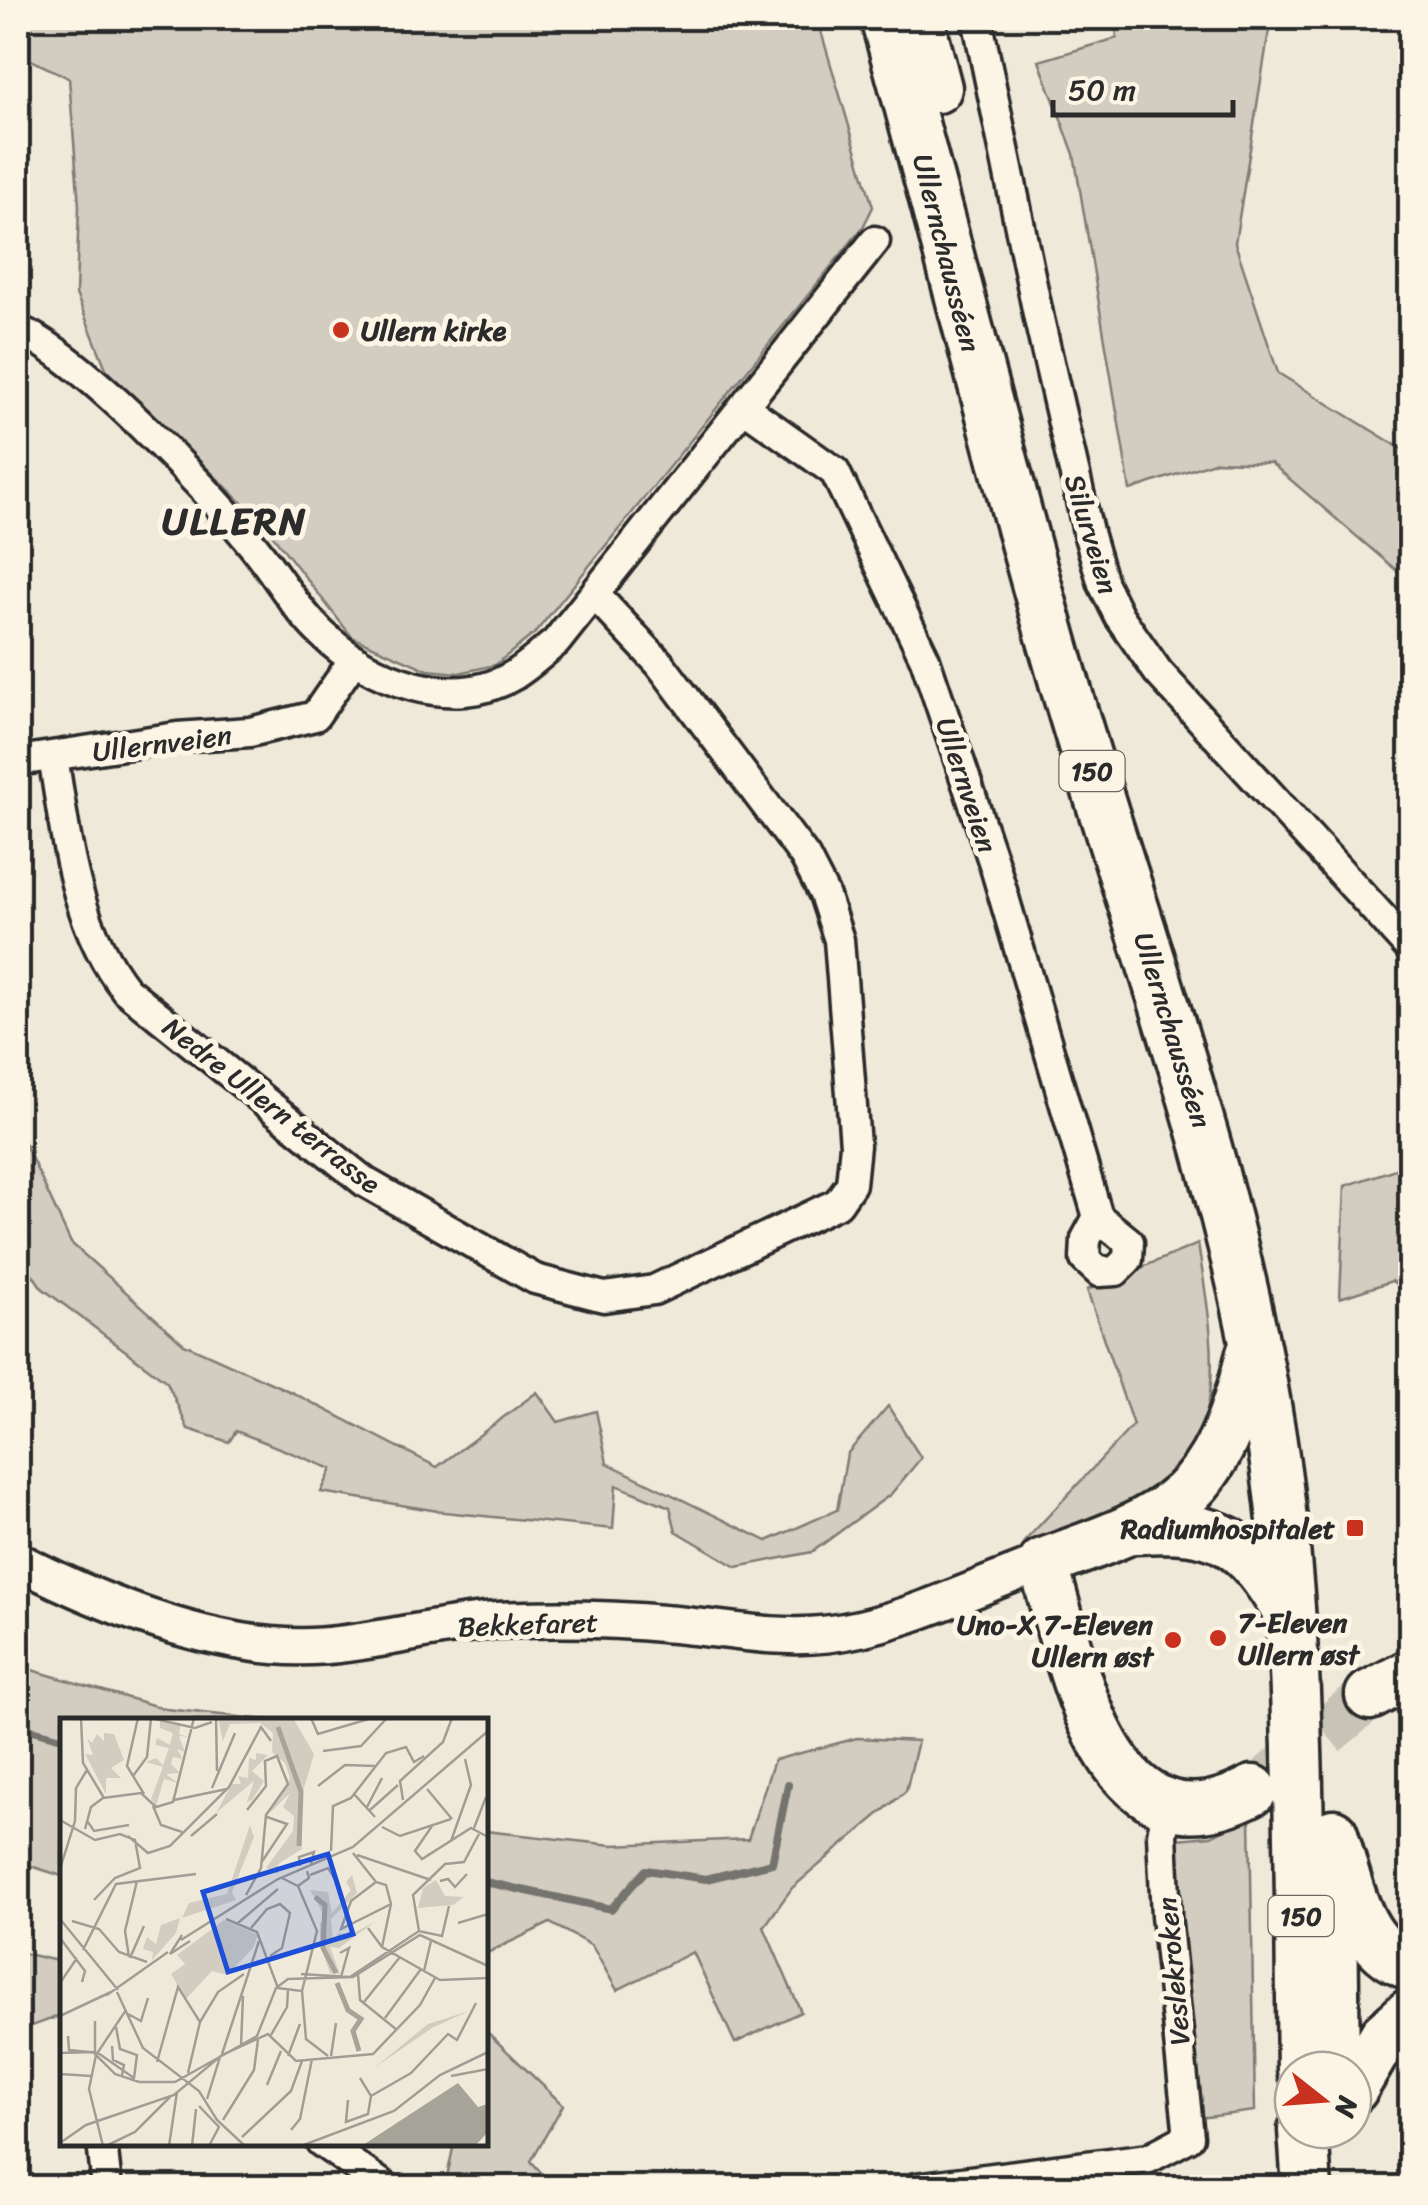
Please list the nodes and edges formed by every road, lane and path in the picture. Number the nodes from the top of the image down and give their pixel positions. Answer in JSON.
{"nodes":[{"id":1,"x":856,"y":18,"type":"edge"},
{"id":2,"x":884,"y":18,"type":"edge"},
{"id":3,"x":919,"y":18,"type":"edge"},
{"id":4,"x":977,"y":18,"type":"edge"},
{"id":5,"x":875,"y":241,"type":"dead end"},
{"id":6,"x":957,"y":298,"type":"junction"},
{"id":7,"x":18,"y":330,"type":"edge"},
{"id":8,"x":745,"y":408,"type":"junction"},
{"id":9,"x":596,"y":596,"type":"junction"},
{"id":10,"x":352,"y":662,"type":"junction"},
{"id":11,"x":53,"y":757,"type":"junction"},
{"id":12,"x":18,"y":760,"type":"edge"},
{"id":13,"x":1410,"y":948,"type":"edge"},
{"id":14,"x":1098,"y":1217,"type":"dead end"},
{"id":15,"x":1254,"y":1340,"type":"junction"},
{"id":16,"x":1136,"y":1529,"type":"junction"},
{"id":17,"x":18,"y":1560,"type":"edge"},
{"id":18,"x":1043,"y":1563,"type":"junction"},
{"id":19,"x":1292,"y":1618,"type":"junction"},
{"id":20,"x":1253,"y":1790,"type":"tunnel mouth"},
{"id":21,"x":1167,"y":1805,"type":"junction"},
{"id":22,"x":1333,"y":1834,"type":"junction"},
{"id":23,"x":1410,"y":1965,"type":"edge"},
{"id":24,"x":1410,"y":2012,"type":"edge"},
{"id":25,"x":1302,"y":2050,"type":"edge"},
{"id":26,"x":1336,"y":2050,"type":"edge"},
{"id":27,"x":1373,"y":2055,"type":"edge"},
{"id":28,"x":102,"y":2145,"type":"edge"},
{"id":29,"x":326,"y":2145,"type":"edge"},
{"id":30,"x":1305,"y":2150,"type":"edge"},
{"id":31,"x":1338,"y":2150,"type":"edge"},
{"id":32,"x":107,"y":2188,"type":"edge"},
{"id":33,"x":388,"y":2188,"type":"edge"},
{"id":34,"x":916,"y":2188,"type":"edge"},
{"id":35,"x":1307,"y":2188,"type":"edge"},
{"id":36,"x":1339,"y":2188,"type":"edge"}],
"edges":[{"from":1,"to":6,"type":"highway"},
{"from":2,"to":6,"type":"highway","name":"Ullernchausséen","number":"150"},
{"from":3,"to":22,"type":"highway","name":"Ullernchausséen","number":"150"},
{"from":4,"to":13,"type":"street","name":"Silurveien"},
{"from":5,"to":8,"type":"street"},
{"from":6,"to":15,"type":"highway","name":"Ullernchausséen","number":"150"},
{"from":7,"to":10,"type":"street"},
{"from":8,"to":9,"type":"street"},
{"from":8,"to":14,"type":"street","name":"Ullernveien"},
{"from":9,"to":10,"type":"street"},
{"from":9,"to":11,"type":"street","name":"Nedre Ullern terrasse"},
{"from":10,"to":11,"type":"street","name":"Ullernveien"},
{"from":11,"to":12,"type":"street","name":"Ullernveien"},
{"from":15,"to":16,"type":"highway","number":"150"},
{"from":15,"to":19,"type":"highway","name":"Ullernchausséen","number":"150"},
{"from":16,"to":18,"type":"highway","number":"150"},
{"from":16,"to":19,"type":"highway","number":"150"},
{"from":17,"to":18,"type":"street","name":"Bekkefaret"},
{"from":18,"to":21,"type":"highway"},
{"from":19,"to":25,"type":"highway","name":"Ullernchausséen","number":"150"},
{"from":20,"to":21,"type":"highway"},
{"from":21,"to":34,"type":"street","name":"Veslekroken"},
{"from":22,"to":23,"type":"highway","number":"150"},
{"from":22,"to":26,"type":"highway","name":"Ullernchausséen","number":"150"},
{"from":24,"to":27,"type":"highway"},
{"from":28,"to":32,"type":"street"},
{"from":29,"to":33,"type":"street"},
{"from":30,"to":35,"type":"highway"},
{"from":31,"to":36,"type":"highway"}]}
